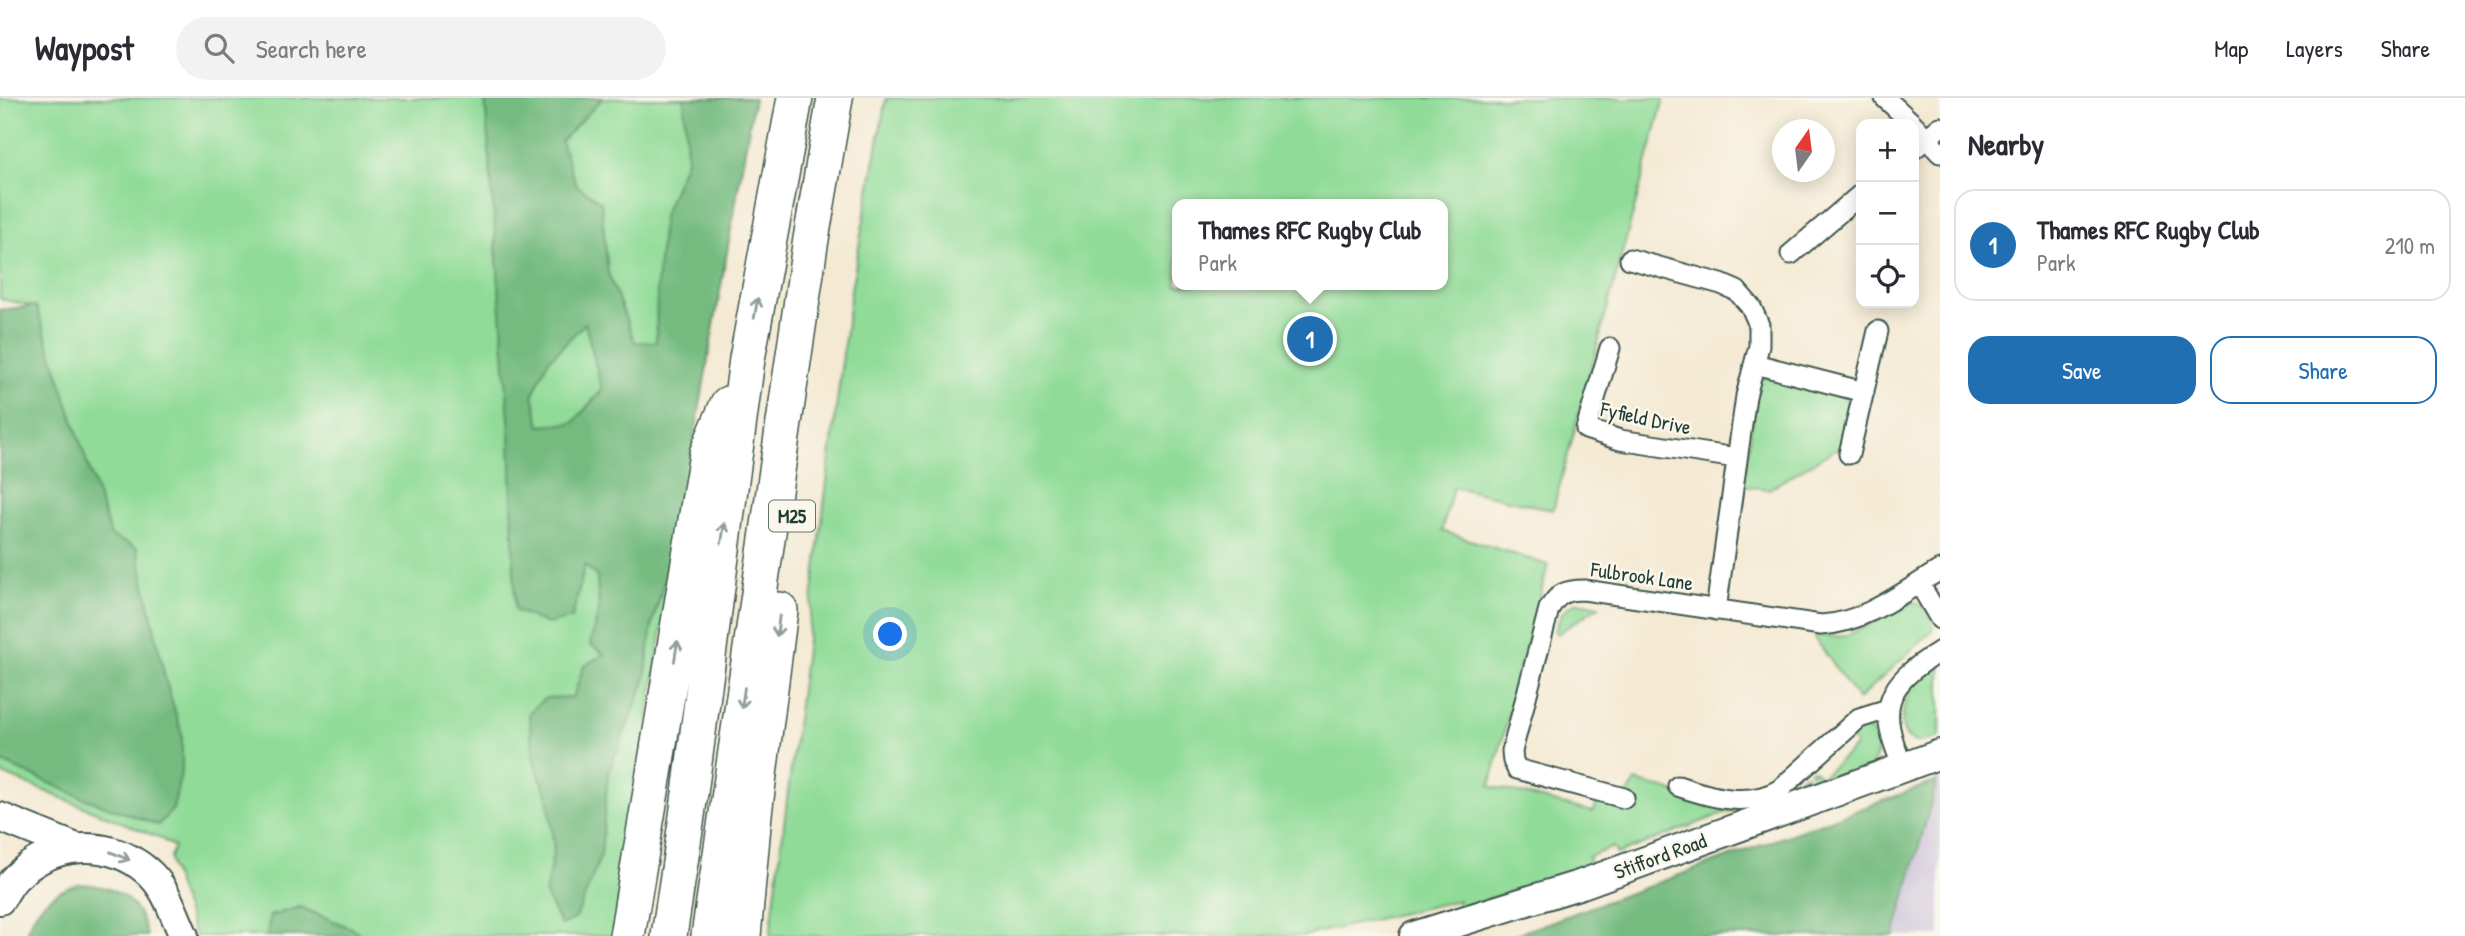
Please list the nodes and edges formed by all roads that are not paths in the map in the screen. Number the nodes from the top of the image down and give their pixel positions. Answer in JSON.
{"nodes":[{"id":1,"x":795,"y":98,"type":"edge"},
{"id":2,"x":835,"y":98,"type":"edge"},
{"id":3,"x":856,"y":98,"type":"edge"},
{"id":4,"x":1885,"y":98,"type":"edge"},
{"id":5,"x":1925,"y":136,"type":"edge"},
{"id":6,"x":1856,"y":198,"type":"edge"},
{"id":7,"x":1791,"y":254,"type":"dead end"},
{"id":8,"x":1630,"y":259,"type":"dead end"},
{"id":9,"x":1878,"y":331,"type":"dead end"},
{"id":10,"x":1610,"y":348,"type":"dead end"},
{"id":11,"x":747,"y":359,"type":"junction"},
{"id":12,"x":1755,"y":364,"type":"junction"},
{"id":13,"x":1864,"y":392,"type":"junction"},
{"id":14,"x":1849,"y":454,"type":"dead end"},
{"id":15,"x":1736,"y":458,"type":"junction"},
{"id":16,"x":1940,"y":570,"type":"edge"},
{"id":17,"x":1919,"y":583,"type":"junction"},
{"id":18,"x":714,"y":600,"type":"junction"},
{"id":19,"x":1716,"y":610,"type":"junction"},
{"id":20,"x":1940,"y":620,"type":"edge"},
{"id":21,"x":1940,"y":651,"type":"edge"},
{"id":22,"x":1888,"y":709,"type":"junction"},
{"id":23,"x":1940,"y":754,"type":"edge"},
{"id":24,"x":1903,"y":767,"type":"junction"},
{"id":25,"x":1678,"y":786,"type":"dead end"},
{"id":26,"x":1624,"y":798,"type":"dead end"},
{"id":27,"x":728,"y":805,"type":"junction"},
{"id":28,"x":0,"y":817,"type":"edge"},
{"id":29,"x":74,"y":847,"type":"junction"},
{"id":30,"x":0,"y":900,"type":"edge"},
{"id":31,"x":180,"y":933,"type":"edge"},
{"id":32,"x":627,"y":936,"type":"edge"},
{"id":33,"x":645,"y":936,"type":"edge"},
{"id":34,"x":669,"y":936,"type":"edge"},
{"id":35,"x":709,"y":936,"type":"edge"},
{"id":36,"x":725,"y":936,"type":"edge"},
{"id":37,"x":743,"y":936,"type":"edge"},
{"id":38,"x":1413,"y":936,"type":"edge"}],
"edges":[{"from":11,"to":1,"type":"highway","one_way":true},
{"from":2,"to":27,"type":"highway","number":"M25","one_way":true},
{"from":3,"to":37,"type":"highway","number":"M25","one_way":true},
{"from":4,"to":5,"type":"street"},
{"from":6,"to":7,"type":"street"},
{"from":8,"to":12,"type":"street"},
{"from":9,"to":13,"type":"street"},
{"from":10,"to":15,"type":"street","name":"Fyfield Drive"},
{"from":18,"to":11,"type":"highway","one_way":true},
{"from":32,"to":11,"type":"highway","one_way":true},
{"from":12,"to":13,"type":"street"},
{"from":12,"to":15,"type":"street"},
{"from":13,"to":14,"type":"street"},
{"from":15,"to":19,"type":"street"},
{"from":16,"to":17,"type":"street","name":"Fulbrook Lane"},
{"from":17,"to":19,"type":"street","name":"Fulbrook Lane"},
{"from":17,"to":20,"type":"street"},
{"from":18,"to":33,"type":"highway"},
{"from":18,"to":34,"type":"highway"},
{"from":19,"to":26,"type":"street","name":"Fulbrook Lane"},
{"from":21,"to":22,"type":"street"},
{"from":22,"to":24,"type":"street"},
{"from":22,"to":25,"type":"street"},
{"from":23,"to":24,"type":"main road","name":"Stifford Road"},
{"from":24,"to":38,"type":"main road","name":"Stifford Road"},
{"from":27,"to":35,"type":"highway","number":"M25"},
{"from":27,"to":36,"type":"highway","number":"M25"},
{"from":28,"to":29,"type":"main road"},
{"from":29,"to":30,"type":"main road"},
{"from":29,"to":31,"type":"main road","one_way":true}]}
